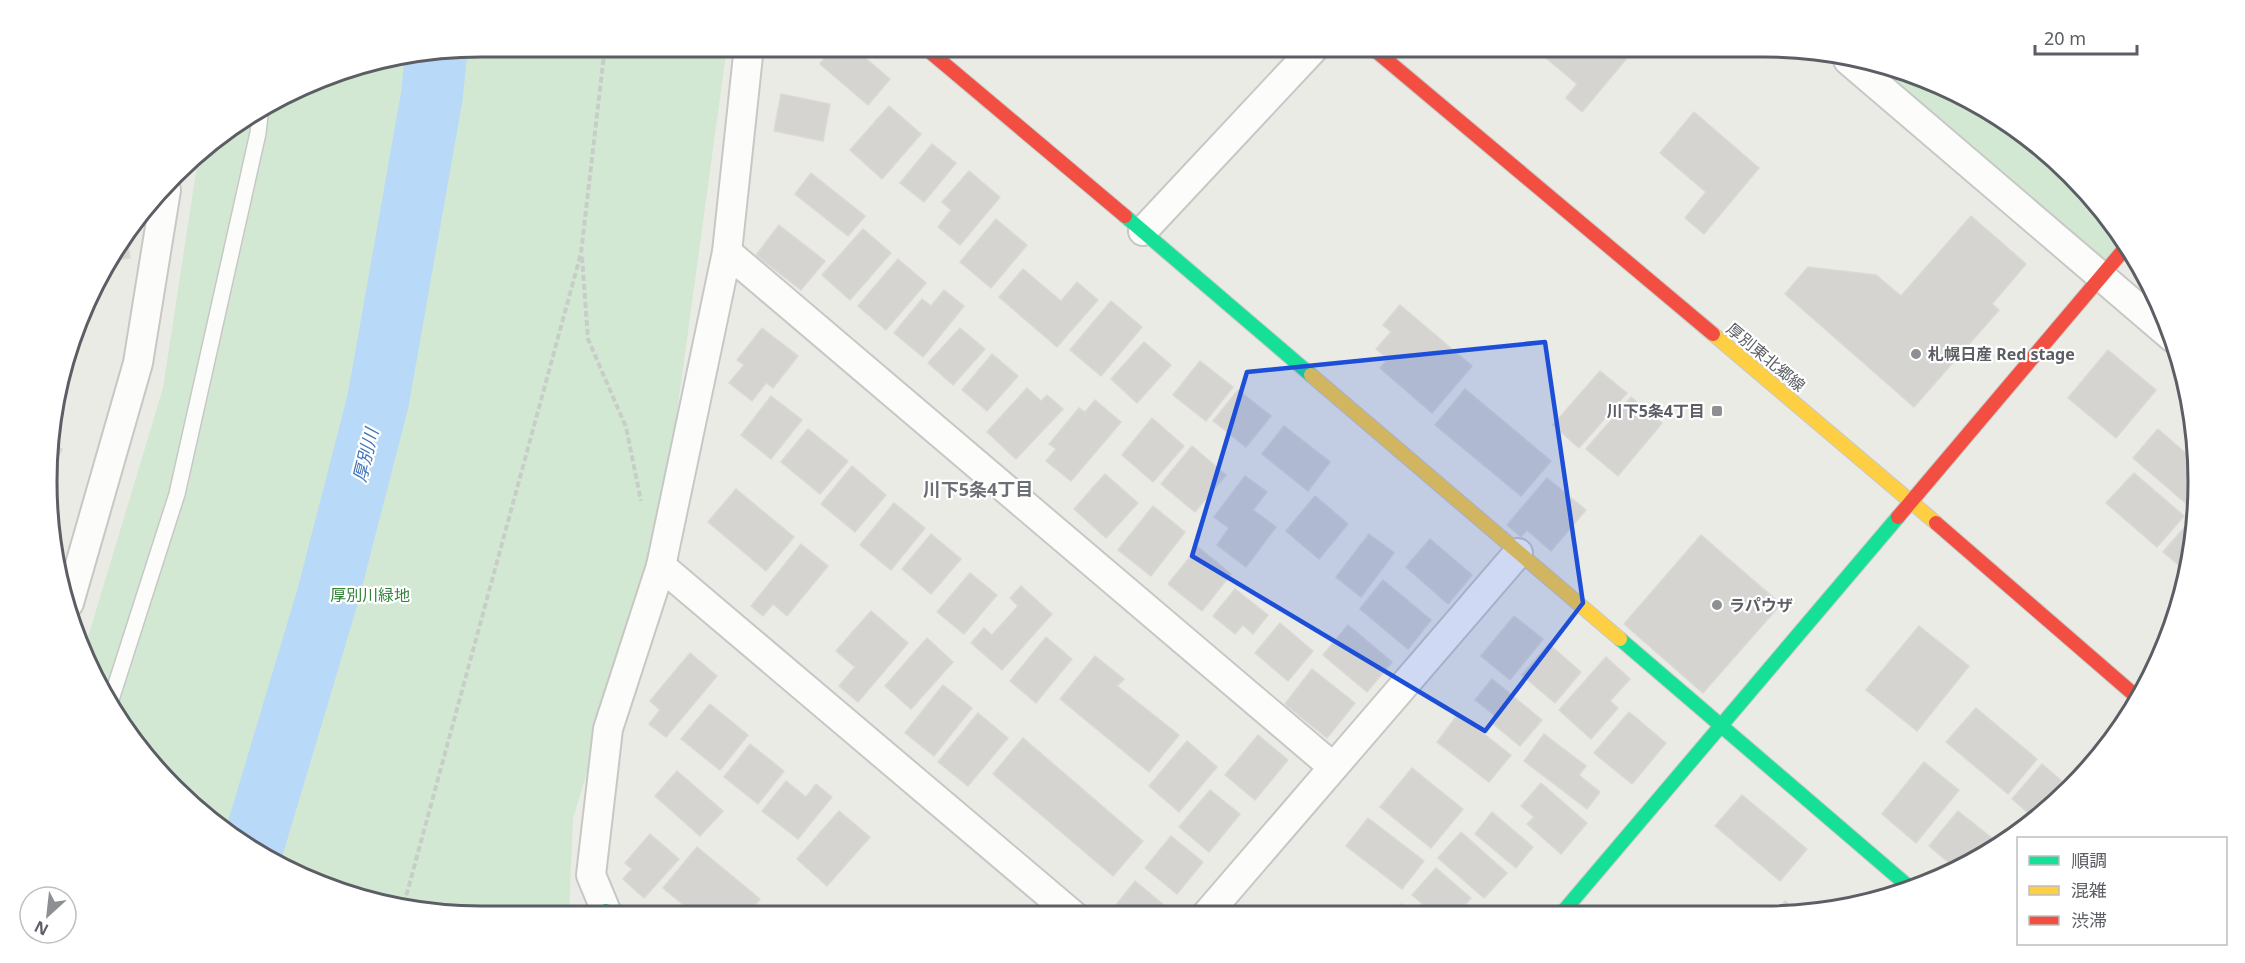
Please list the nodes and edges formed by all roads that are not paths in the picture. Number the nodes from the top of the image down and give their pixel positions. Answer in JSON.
{"nodes":[{"id":1,"x":748,"y":57,"type":"edge"},
{"id":2,"x":936,"y":57,"type":"edge"},
{"id":3,"x":1306,"y":57,"type":"edge"},
{"id":4,"x":1383,"y":57,"type":"edge"},
{"id":5,"x":1857,"y":67,"type":"edge"},
{"id":6,"x":259,"y":120,"type":"edge"},
{"id":7,"x":165,"y":199,"type":"edge"},
{"id":8,"x":1143,"y":231,"type":"junction"},
{"id":9,"x":727,"y":252,"type":"junction"},
{"id":10,"x":2121,"y":253,"type":"edge"},
{"id":11,"x":2100,"y":276,"type":"junction"},
{"id":12,"x":2158,"y":325,"type":"edge"},
{"id":13,"x":1909,"y":502,"type":"junction"},
{"id":14,"x":1518,"y":553,"type":"junction"},
{"id":15,"x":662,"y":566,"type":"junction"},
{"id":16,"x":72,"y":593,"type":"edge"},
{"id":17,"x":2132,"y":693,"type":"edge"},
{"id":18,"x":114,"y":694,"type":"edge"},
{"id":19,"x":1721,"y":725,"type":"junction"},
{"id":20,"x":1333,"y":767,"type":"junction"},
{"id":21,"x":1903,"y":882,"type":"edge"},
{"id":22,"x":605,"y":906,"type":"edge"},
{"id":23,"x":1062,"y":906,"type":"edge"},
{"id":24,"x":1214,"y":906,"type":"edge"},
{"id":25,"x":1569,"y":906,"type":"edge"}],
"edges":[{"from":1,"to":9,"type":"street"},
{"from":2,"to":8,"type":"street"},
{"from":3,"to":8,"type":"street"},
{"from":4,"to":13,"type":"street","name":"厚別東北郷線"},
{"from":5,"to":11,"type":"street"},
{"from":6,"to":18,"type":"lane"},
{"from":7,"to":16,"type":"street"},
{"from":8,"to":14,"type":"street"},
{"from":9,"to":15,"type":"street"},
{"from":9,"to":20,"type":"street"},
{"from":10,"to":11,"type":"street"},
{"from":11,"to":12,"type":"street"},
{"from":11,"to":13,"type":"street"},
{"from":13,"to":17,"type":"street","name":"厚別東北郷線"},
{"from":13,"to":19,"type":"street"},
{"from":14,"to":19,"type":"street"},
{"from":14,"to":20,"type":"street"},
{"from":15,"to":22,"type":"street"},
{"from":15,"to":23,"type":"street"},
{"from":19,"to":21,"type":"street"},
{"from":19,"to":25,"type":"street"},
{"from":20,"to":24,"type":"street"}]}
